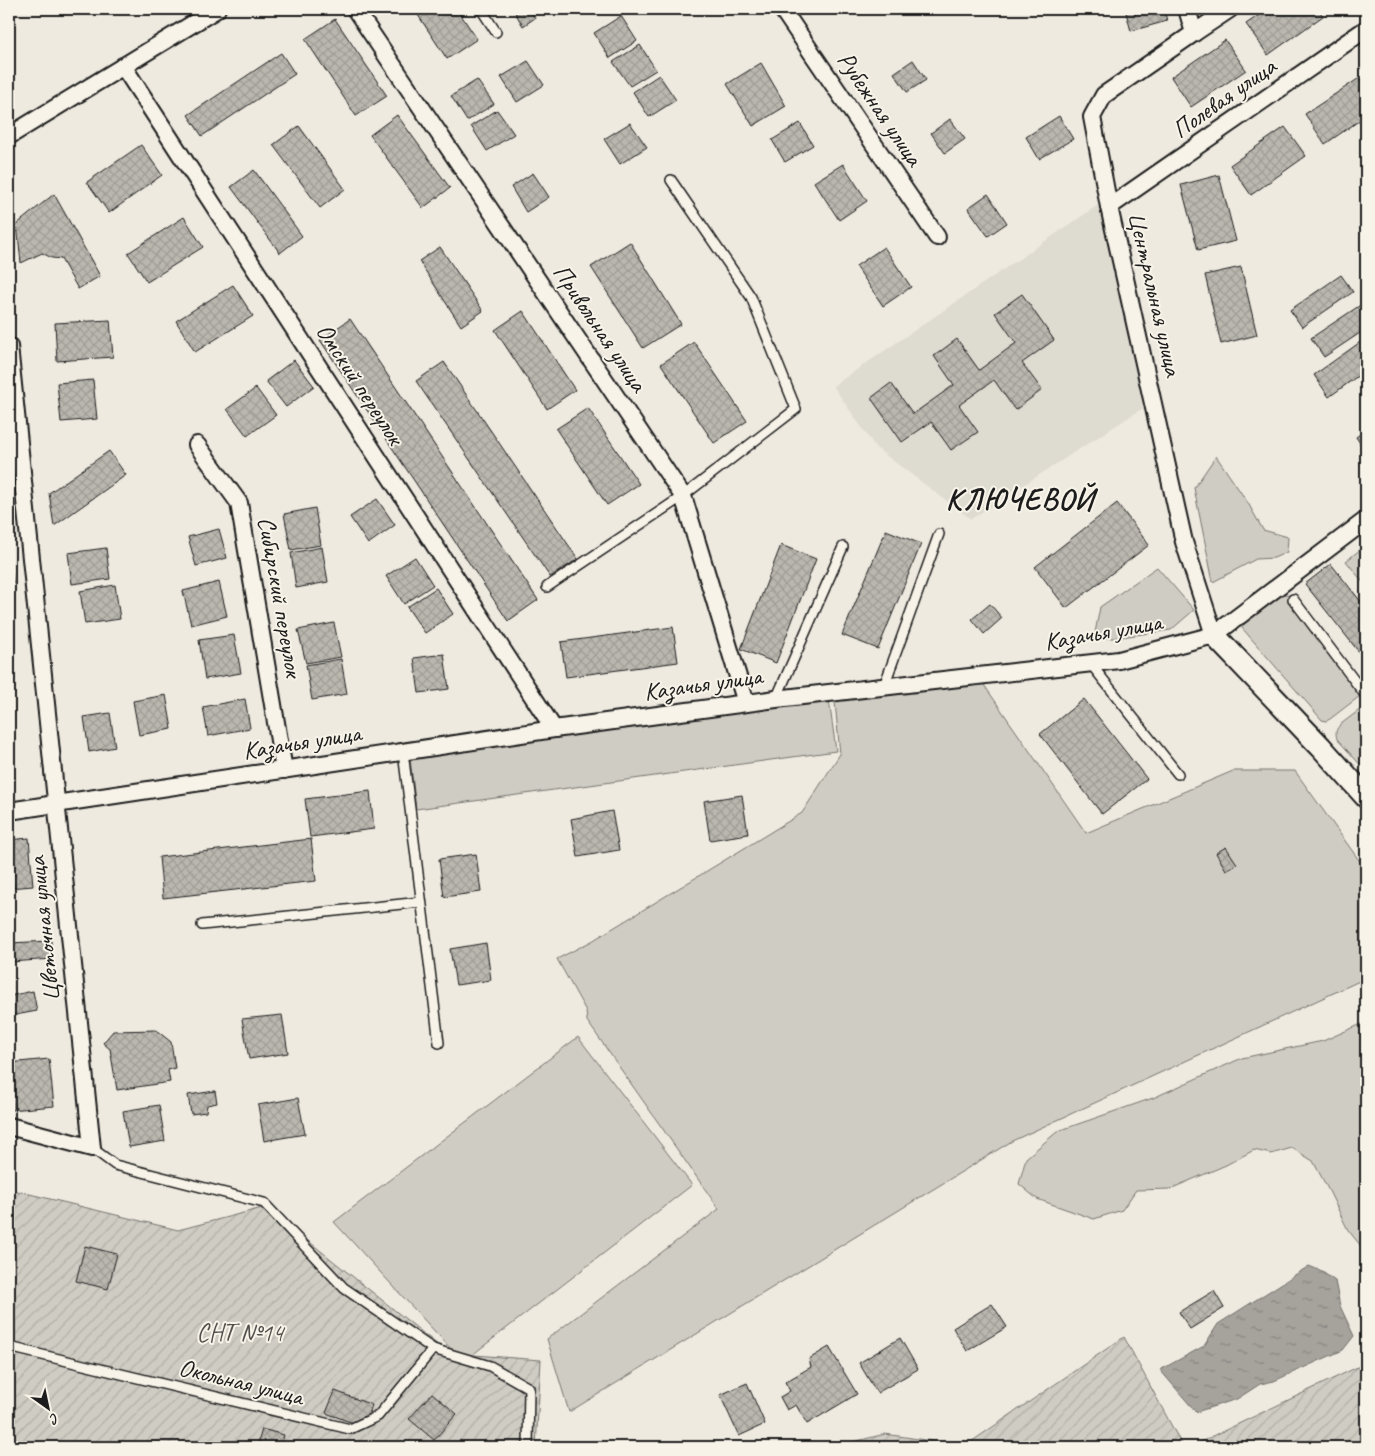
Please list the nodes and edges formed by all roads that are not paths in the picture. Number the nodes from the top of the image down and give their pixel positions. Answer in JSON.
{"nodes":[{"id":1,"x":217,"y":9,"type":"edge"},
{"id":2,"x":355,"y":9,"type":"edge"},
{"id":3,"x":481,"y":9,"type":"edge"},
{"id":4,"x":782,"y":9,"type":"edge"},
{"id":5,"x":1187,"y":9,"type":"edge"},
{"id":6,"x":1230,"y":9,"type":"edge"},
{"id":7,"x":1366,"y":30,"type":"edge"},
{"id":8,"x":496,"y":32,"type":"dead end"},
{"id":9,"x":1194,"y":33,"type":"junction"},
{"id":10,"x":124,"y":66,"type":"junction"},
{"id":11,"x":9,"y":136,"type":"edge"},
{"id":12,"x":671,"y":180,"type":"dead end"},
{"id":13,"x":1109,"y":207,"type":"junction"},
{"id":14,"x":937,"y":237,"type":"dead end"},
{"id":15,"x":9,"y":346,"type":"edge"},
{"id":16,"x":197,"y":445,"type":"dead end"},
{"id":17,"x":684,"y":496,"type":"junction"},
{"id":18,"x":1366,"y":520,"type":"edge"},
{"id":19,"x":940,"y":534,"type":"dead end"},
{"id":20,"x":843,"y":547,"type":"dead end"},
{"id":21,"x":547,"y":588,"type":"dead end"},
{"id":22,"x":1293,"y":599,"type":"dead end"},
{"id":23,"x":1214,"y":635,"type":"junction"},
{"id":24,"x":1090,"y":663,"type":"junction"},
{"id":25,"x":884,"y":686,"type":"junction"},
{"id":26,"x":1366,"y":696,"type":"edge"},
{"id":27,"x":776,"y":699,"type":"junction"},
{"id":28,"x":746,"y":703,"type":"junction"},
{"id":29,"x":554,"y":729,"type":"junction"},
{"id":30,"x":403,"y":752,"type":"junction"},
{"id":31,"x":284,"y":770,"type":"junction"},
{"id":32,"x":1178,"y":774,"type":"dead end"},
{"id":33,"x":1366,"y":797,"type":"edge"},
{"id":34,"x":56,"y":804,"type":"junction"},
{"id":35,"x":9,"y":811,"type":"edge"},
{"id":36,"x":421,"y":902,"type":"junction"},
{"id":37,"x":202,"y":925,"type":"dead end"},
{"id":38,"x":439,"y":1043,"type":"dead end"},
{"id":39,"x":9,"y":1126,"type":"edge"},
{"id":40,"x":92,"y":1148,"type":"junction"},
{"id":41,"x":9,"y":1347,"type":"edge"},
{"id":42,"x":433,"y":1349,"type":"junction"},
{"id":43,"x":528,"y":1447,"type":"edge"}],
"edges":[{"from":1,"to":10,"type":"street"},
{"from":2,"to":17,"type":"street","name":"Привольная улица"},
{"from":3,"to":8,"type":"lane"},
{"from":4,"to":14,"type":"street","name":"Рубежная улица"},
{"from":5,"to":9,"type":"street"},
{"from":6,"to":9,"type":"street","name":"Центральная улица"},
{"from":7,"to":13,"type":"street","name":"Полевая улица"},
{"from":9,"to":13,"type":"street","name":"Центральная улица"},
{"from":10,"to":11,"type":"street"},
{"from":10,"to":29,"type":"street","name":"Омский переулок"},
{"from":12,"to":17,"type":"lane"},
{"from":13,"to":23,"type":"street","name":"Центральная улица"},
{"from":15,"to":34,"type":"street","name":"Цветочная улица"},
{"from":16,"to":31,"type":"street","name":"Сибирский переулок"},
{"from":17,"to":21,"type":"lane"},
{"from":17,"to":28,"type":"street","name":"Привольная улица"},
{"from":18,"to":23,"type":"street","name":"Казачья улица"},
{"from":19,"to":25,"type":"lane"},
{"from":20,"to":27,"type":"lane"},
{"from":22,"to":26,"type":"lane"},
{"from":23,"to":24,"type":"street","name":"Казачья улица"},
{"from":23,"to":33,"type":"street"},
{"from":24,"to":25,"type":"street","name":"Казачья улица"},
{"from":24,"to":32,"type":"lane"},
{"from":25,"to":27,"type":"street","name":"Казачья улица"},
{"from":27,"to":28,"type":"street","name":"Казачья улица"},
{"from":28,"to":29,"type":"street","name":"Казачья улица"},
{"from":29,"to":30,"type":"street","name":"Казачья улица"},
{"from":30,"to":31,"type":"street","name":"Казачья улица"},
{"from":30,"to":36,"type":"lane"},
{"from":31,"to":34,"type":"street","name":"Казачья улица"},
{"from":34,"to":35,"type":"street","name":"Казачья улица"},
{"from":34,"to":40,"type":"street","name":"Цветочная улица"},
{"from":36,"to":37,"type":"lane"},
{"from":36,"to":38,"type":"lane"},
{"from":39,"to":40,"type":"street"},
{"from":40,"to":42,"type":"lane"},
{"from":41,"to":42,"type":"lane","name":"Окольная улица"},
{"from":42,"to":43,"type":"lane"}]}
